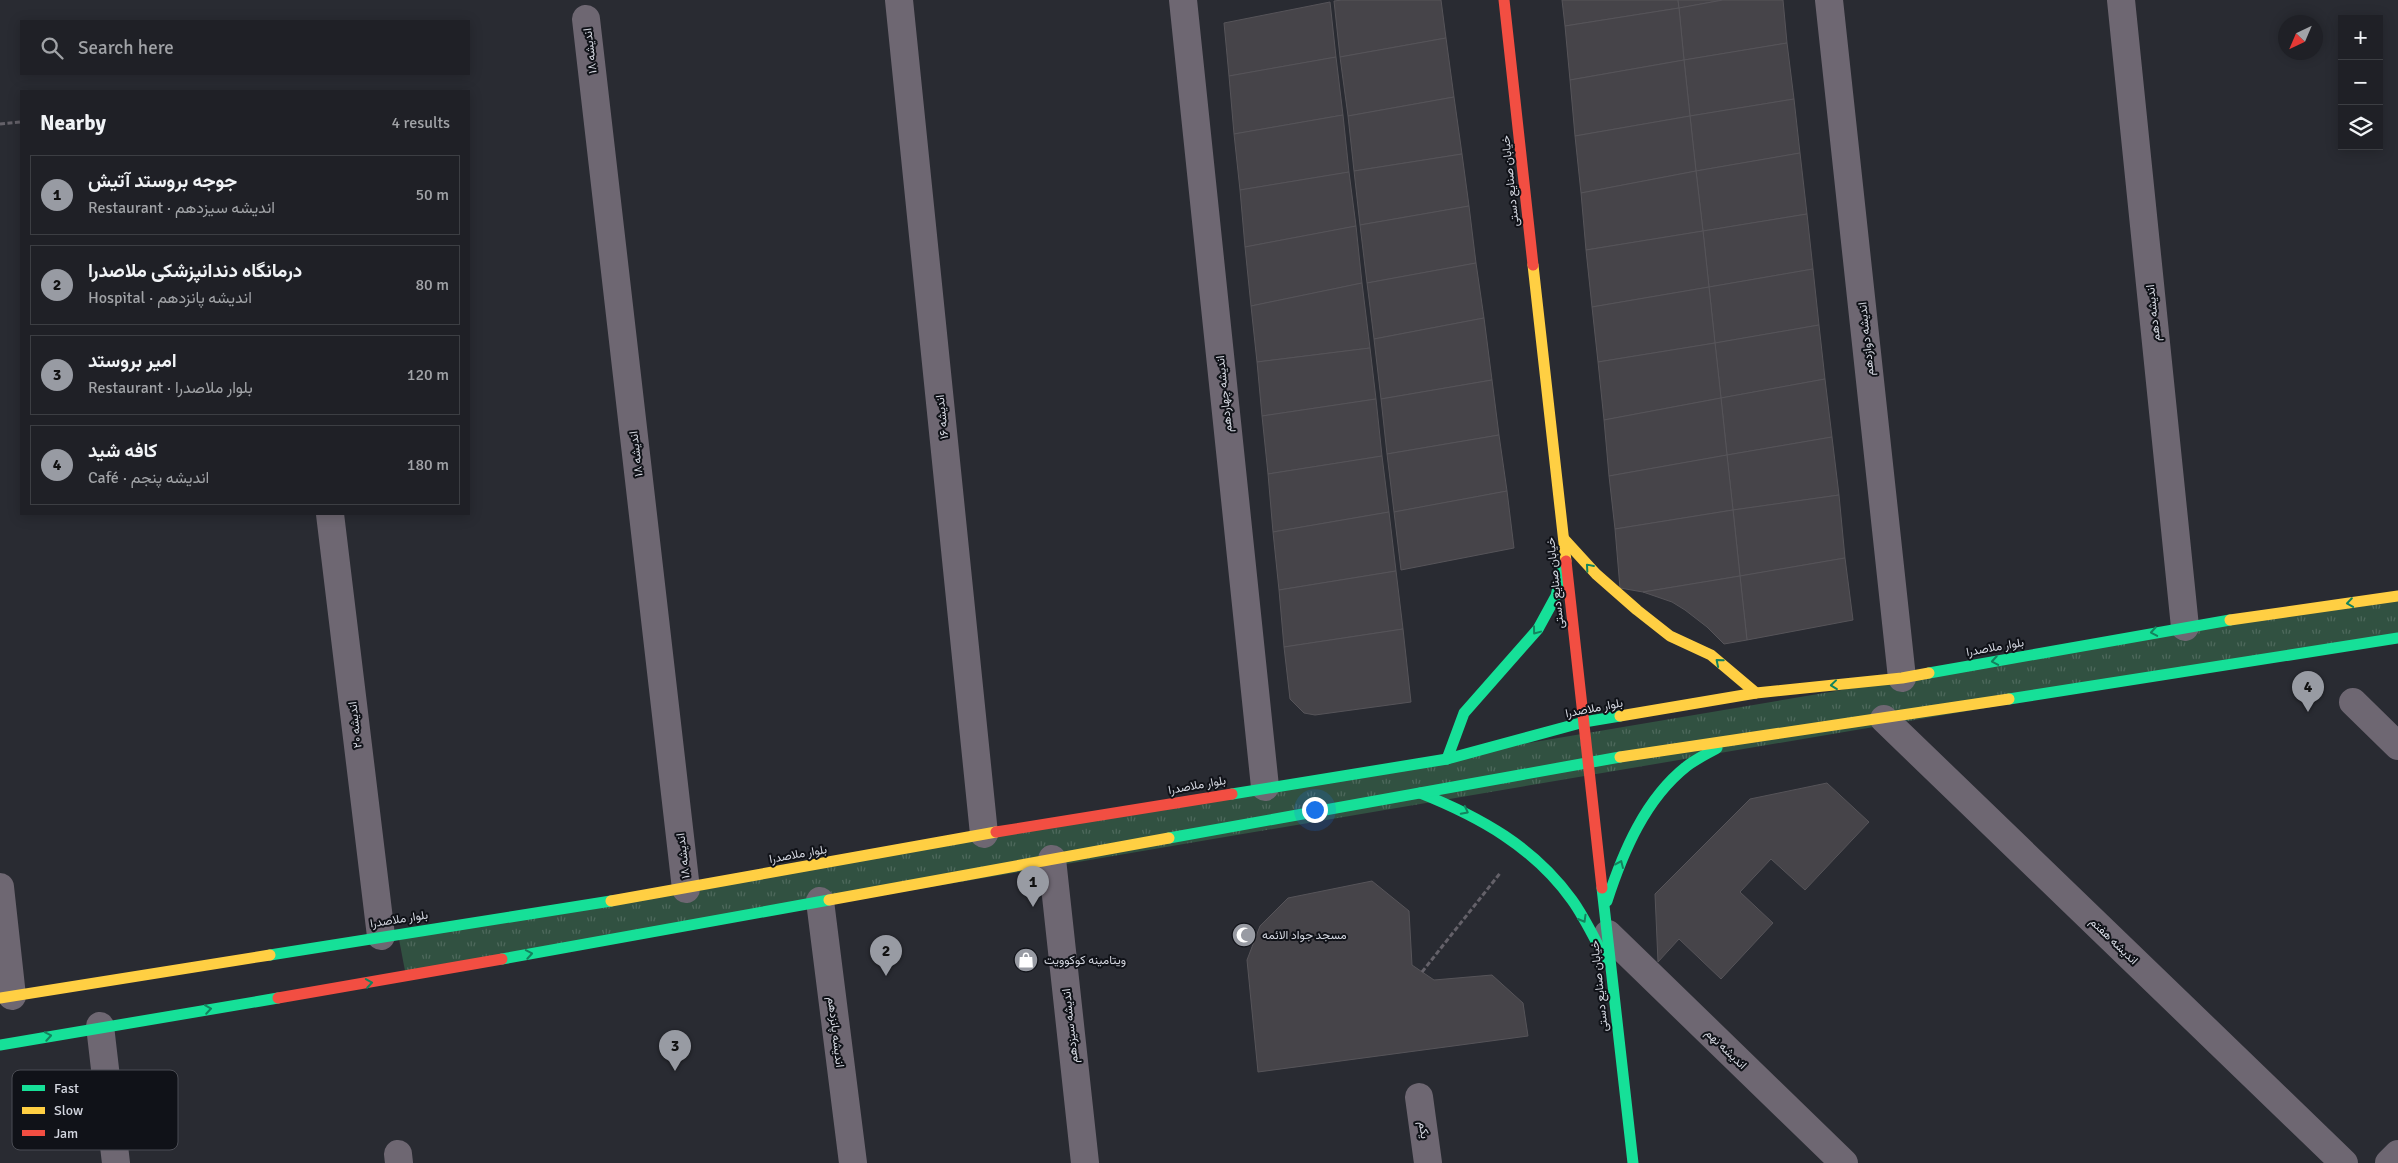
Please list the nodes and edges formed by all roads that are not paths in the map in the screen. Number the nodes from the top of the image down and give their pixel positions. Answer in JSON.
{"nodes":[{"id":1,"x":899,"y":0,"type":"edge"},
{"id":2,"x":1183,"y":0,"type":"edge"},
{"id":3,"x":1504,"y":0,"type":"edge"},
{"id":4,"x":1829,"y":0,"type":"edge"},
{"id":5,"x":2121,"y":0,"type":"edge"},
{"id":6,"x":586,"y":19,"type":"dead end"},
{"id":7,"x":330,"y":515,"type":"edge"},
{"id":8,"x":1564,"y":538,"type":"junction"},
{"id":9,"x":1565,"y":554,"type":"junction"},
{"id":10,"x":2398,"y":596,"type":"edge"},
{"id":11,"x":2185,"y":627,"type":"junction"},
{"id":12,"x":2398,"y":638,"type":"edge"},
{"id":13,"x":1902,"y":678,"type":"junction"},
{"id":14,"x":1756,"y":693,"type":"junction"},
{"id":15,"x":2352,"y":702,"type":"dead end"},
{"id":16,"x":1884,"y":719,"type":"junction"},
{"id":17,"x":1584,"y":722,"type":"junction"},
{"id":18,"x":1726,"y":742,"type":"junction"},
{"id":19,"x":2398,"y":746,"type":"edge"},
{"id":20,"x":1448,"y":759,"type":"junction"},
{"id":21,"x":1589,"y":762,"type":"junction"},
{"id":22,"x":1265,"y":787,"type":"junction"},
{"id":23,"x":1420,"y":793,"type":"junction"},
{"id":24,"x":984,"y":834,"type":"junction"},
{"id":25,"x":1052,"y":859,"type":"junction"},
{"id":26,"x":0,"y":887,"type":"edge"},
{"id":27,"x":686,"y":889,"type":"junction"},
{"id":28,"x":820,"y":901,"type":"junction"},
{"id":29,"x":1606,"y":922,"type":"junction"},
{"id":30,"x":382,"y":945,"type":"junction"},
{"id":31,"x":1612,"y":970,"type":"junction"},
{"id":32,"x":6,"y":997,"type":"edge"},
{"id":33,"x":100,"y":1026,"type":"junction"},
{"id":34,"x":0,"y":1045,"type":"edge"},
{"id":35,"x":105,"y":1070,"type":"edge"},
{"id":36,"x":1419,"y":1097,"type":"dead end"},
{"id":37,"x":114,"y":1150,"type":"edge"},
{"id":38,"x":2398,"y":1154,"type":"edge"},
{"id":39,"x":116,"y":1163,"type":"edge"},
{"id":40,"x":853,"y":1163,"type":"edge"},
{"id":41,"x":1085,"y":1163,"type":"edge"},
{"id":42,"x":1428,"y":1163,"type":"edge"},
{"id":43,"x":1633,"y":1163,"type":"edge"},
{"id":44,"x":1844,"y":1163,"type":"edge"},
{"id":45,"x":2344,"y":1163,"type":"edge"},
{"id":46,"x":2389,"y":1163,"type":"edge"}],
"edges":[{"from":1,"to":24,"type":"street","name":"اندیشه ۱۶"},
{"from":2,"to":22,"type":"street","name":"اندیشه چهاردهم"},
{"from":3,"to":8,"type":"street","name":"خیابان صنایع دستی"},
{"from":4,"to":13,"type":"street","name":"اندیشه دوازدهم"},
{"from":5,"to":11,"type":"street","name":"اندیشه دهم"},
{"from":6,"to":27,"type":"street","name":"اندیشه ۱۸"},
{"from":7,"to":30,"type":"street","name":"اندیشه ۲۰"},
{"from":8,"to":9,"type":"street","name":"خیابان صنایع دستی"},
{"from":14,"to":8,"type":"street","one_way":true},
{"from":9,"to":17,"type":"street","name":"خیابان صنایع دستی"},
{"from":9,"to":20,"type":"street","one_way":true},
{"from":10,"to":11,"type":"street","name":"بلوار ملاصدرا","one_way":true},
{"from":11,"to":13,"type":"street","name":"بلوار ملاصدرا","one_way":true},
{"from":12,"to":16,"type":"street"},
{"from":13,"to":14,"type":"street","name":"بلوار ملاصدرا","one_way":true},
{"from":14,"to":17,"type":"street","name":"بلوار ملاصدرا"},
{"from":15,"to":19,"type":"street"},
{"from":16,"to":18,"type":"street"},
{"from":16,"to":45,"type":"street","name":"اندیشه هفتم"},
{"from":17,"to":20,"type":"street","name":"بلوار ملاصدرا"},
{"from":17,"to":21,"type":"street","name":"خیابان صنایع دستی"},
{"from":18,"to":21,"type":"street"},
{"from":29,"to":18,"type":"street","one_way":true},
{"from":20,"to":22,"type":"street","name":"بلوار ملاصدرا"},
{"from":21,"to":23,"type":"street"},
{"from":21,"to":29,"type":"street","name":"خیابان صنایع دستی"},
{"from":22,"to":24,"type":"street","name":"بلوار ملاصدرا"},
{"from":23,"to":25,"type":"street"},
{"from":23,"to":31,"type":"street","one_way":true},
{"from":24,"to":27,"type":"street","name":"بلوار ملاصدرا"},
{"from":25,"to":28,"type":"street"},
{"from":25,"to":41,"type":"street","name":"اندیشه سیزدهم"},
{"from":26,"to":32,"type":"street"},
{"from":27,"to":30,"type":"street","name":"بلوار ملاصدرا"},
{"from":33,"to":28,"type":"street","one_way":true},
{"from":28,"to":40,"type":"street","name":"اندیشه پانزدهم"},
{"from":29,"to":31,"type":"street","name":"خیابان صنایع دستی"},
{"from":29,"to":44,"type":"street","name":"اندیشه نهم"},
{"from":30,"to":32,"type":"street","name":"بلوار ملاصدرا"},
{"from":31,"to":43,"type":"street","name":"خیابان صنایع دستی"},
{"from":34,"to":33,"type":"street","one_way":true},
{"from":33,"to":35,"type":"street"},
{"from":36,"to":42,"type":"street","name":"یکم"},
{"from":37,"to":39,"type":"street"},
{"from":38,"to":46,"type":"street"}]}
